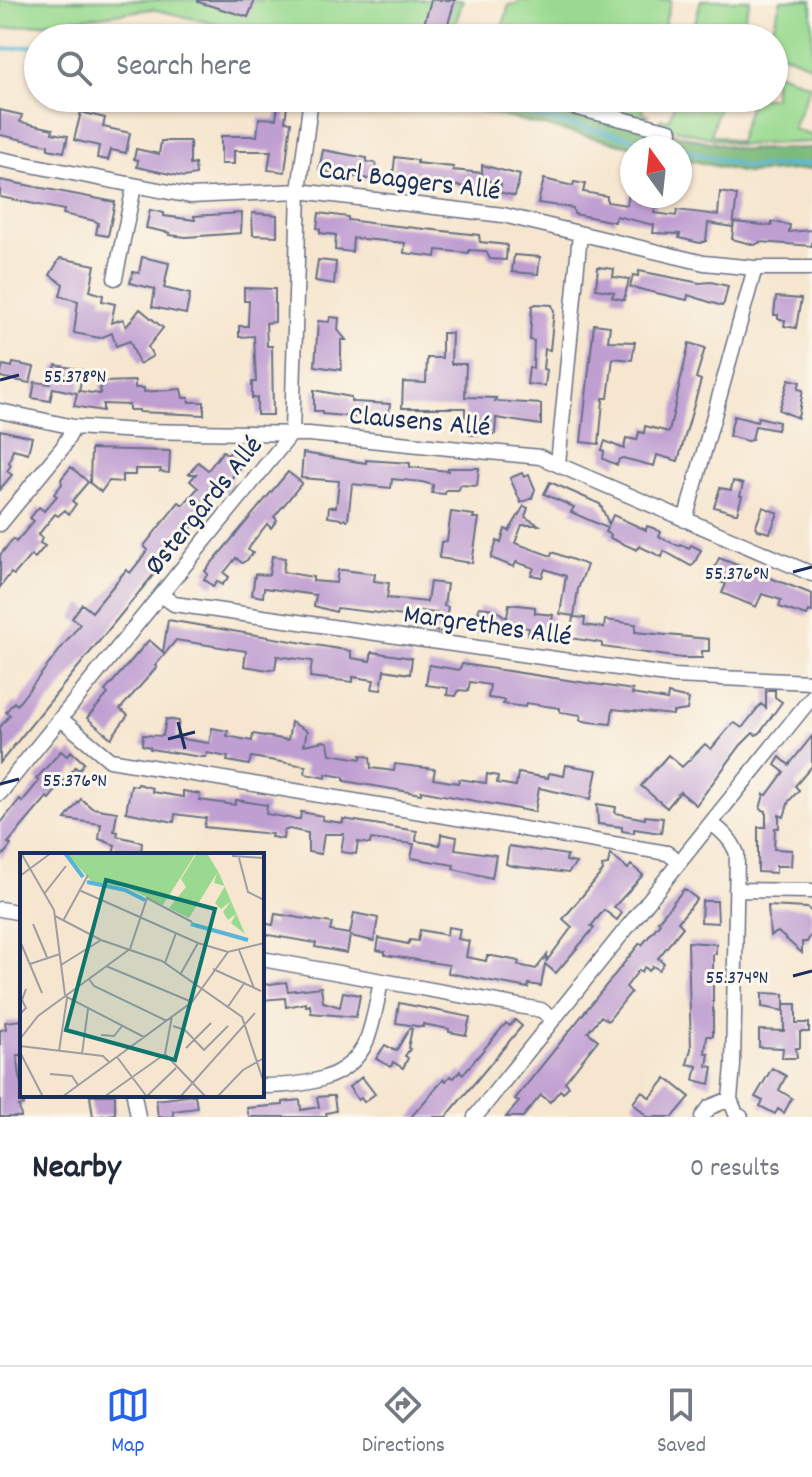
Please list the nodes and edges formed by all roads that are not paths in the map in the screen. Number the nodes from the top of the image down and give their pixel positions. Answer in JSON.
{"nodes":[{"id":1,"x":309,"y":112,"type":"edge"},
{"id":2,"x":593,"y":112,"type":"edge"},
{"id":3,"x":670,"y":131,"type":"dead end"},
{"id":4,"x":0,"y":159,"type":"edge"},
{"id":5,"x":134,"y":187,"type":"junction"},
{"id":6,"x":299,"y":191,"type":"junction"},
{"id":7,"x":580,"y":234,"type":"junction"},
{"id":8,"x":755,"y":268,"type":"junction"},
{"id":9,"x":812,"y":268,"type":"edge"},
{"id":10,"x":115,"y":278,"type":"dead end"},
{"id":11,"x":0,"y":411,"type":"edge"},
{"id":12,"x":74,"y":427,"type":"junction"},
{"id":13,"x":292,"y":433,"type":"junction"},
{"id":14,"x":558,"y":464,"type":"junction"},
{"id":15,"x":685,"y":520,"type":"junction"},
{"id":16,"x":0,"y":524,"type":"edge"},
{"id":17,"x":812,"y":574,"type":"edge"},
{"id":18,"x":161,"y":595,"type":"junction"},
{"id":19,"x":812,"y":682,"type":"edge"},
{"id":20,"x":812,"y":697,"type":"edge"},
{"id":21,"x":61,"y":719,"type":"junction"},
{"id":22,"x":0,"y":793,"type":"edge"},
{"id":23,"x":711,"y":823,"type":"junction"},
{"id":24,"x":680,"y":862,"type":"junction"},
{"id":25,"x":736,"y":890,"type":"junction"},
{"id":26,"x":812,"y":891,"type":"edge"},
{"id":27,"x":0,"y":909,"type":"edge"},
{"id":28,"x":20,"y":913,"type":"edge"},
{"id":29,"x":264,"y":959,"type":"edge"},
{"id":30,"x":381,"y":981,"type":"junction"},
{"id":31,"x":552,"y":1018,"type":"junction"},
{"id":32,"x":264,"y":1086,"type":"edge"},
{"id":33,"x":134,"y":1097,"type":"edge"},
{"id":34,"x":730,"y":1099,"type":"junction"},
{"id":35,"x":138,"y":1117,"type":"edge"},
{"id":36,"x":475,"y":1117,"type":"edge"},
{"id":37,"x":702,"y":1117,"type":"edge"},
{"id":38,"x":741,"y":1117,"type":"edge"}],
"edges":[{"from":1,"to":6,"type":"street","name":"Østergårds Allé"},
{"from":2,"to":3,"type":"street"},
{"from":4,"to":5,"type":"street","name":"Carl Baggers Allé"},
{"from":5,"to":6,"type":"street","name":"Carl Baggers Allé"},
{"from":5,"to":10,"type":"street"},
{"from":6,"to":7,"type":"street","name":"Carl Baggers Allé"},
{"from":6,"to":13,"type":"street","name":"Østergårds Allé"},
{"from":7,"to":8,"type":"street","name":"Carl Baggers Allé"},
{"from":7,"to":14,"type":"street"},
{"from":8,"to":9,"type":"street","name":"Carl Baggers Allé"},
{"from":8,"to":15,"type":"street"},
{"from":11,"to":12,"type":"street","name":"Clausens Allé"},
{"from":12,"to":13,"type":"street","name":"Clausens Allé"},
{"from":12,"to":16,"type":"street"},
{"from":13,"to":14,"type":"street","name":"Clausens Allé"},
{"from":13,"to":18,"type":"street","name":"Østergårds Allé"},
{"from":14,"to":15,"type":"street","name":"Clausens Allé"},
{"from":15,"to":17,"type":"street","name":"Clausens Allé"},
{"from":18,"to":19,"type":"street","name":"Margrethes Allé"},
{"from":18,"to":21,"type":"street","name":"Østergårds Allé"},
{"from":20,"to":23,"type":"street"},
{"from":21,"to":22,"type":"street","name":"Østergårds Allé"},
{"from":21,"to":24,"type":"street"},
{"from":23,"to":24,"type":"street"},
{"from":23,"to":25,"type":"street"},
{"from":24,"to":31,"type":"street"},
{"from":25,"to":26,"type":"street"},
{"from":25,"to":34,"type":"street"},
{"from":27,"to":28,"type":"street"},
{"from":29,"to":30,"type":"street"},
{"from":30,"to":31,"type":"street"},
{"from":30,"to":32,"type":"street"},
{"from":31,"to":36,"type":"street"},
{"from":33,"to":35,"type":"street"},
{"from":34,"to":37,"type":"street"},
{"from":34,"to":38,"type":"street"}]}
